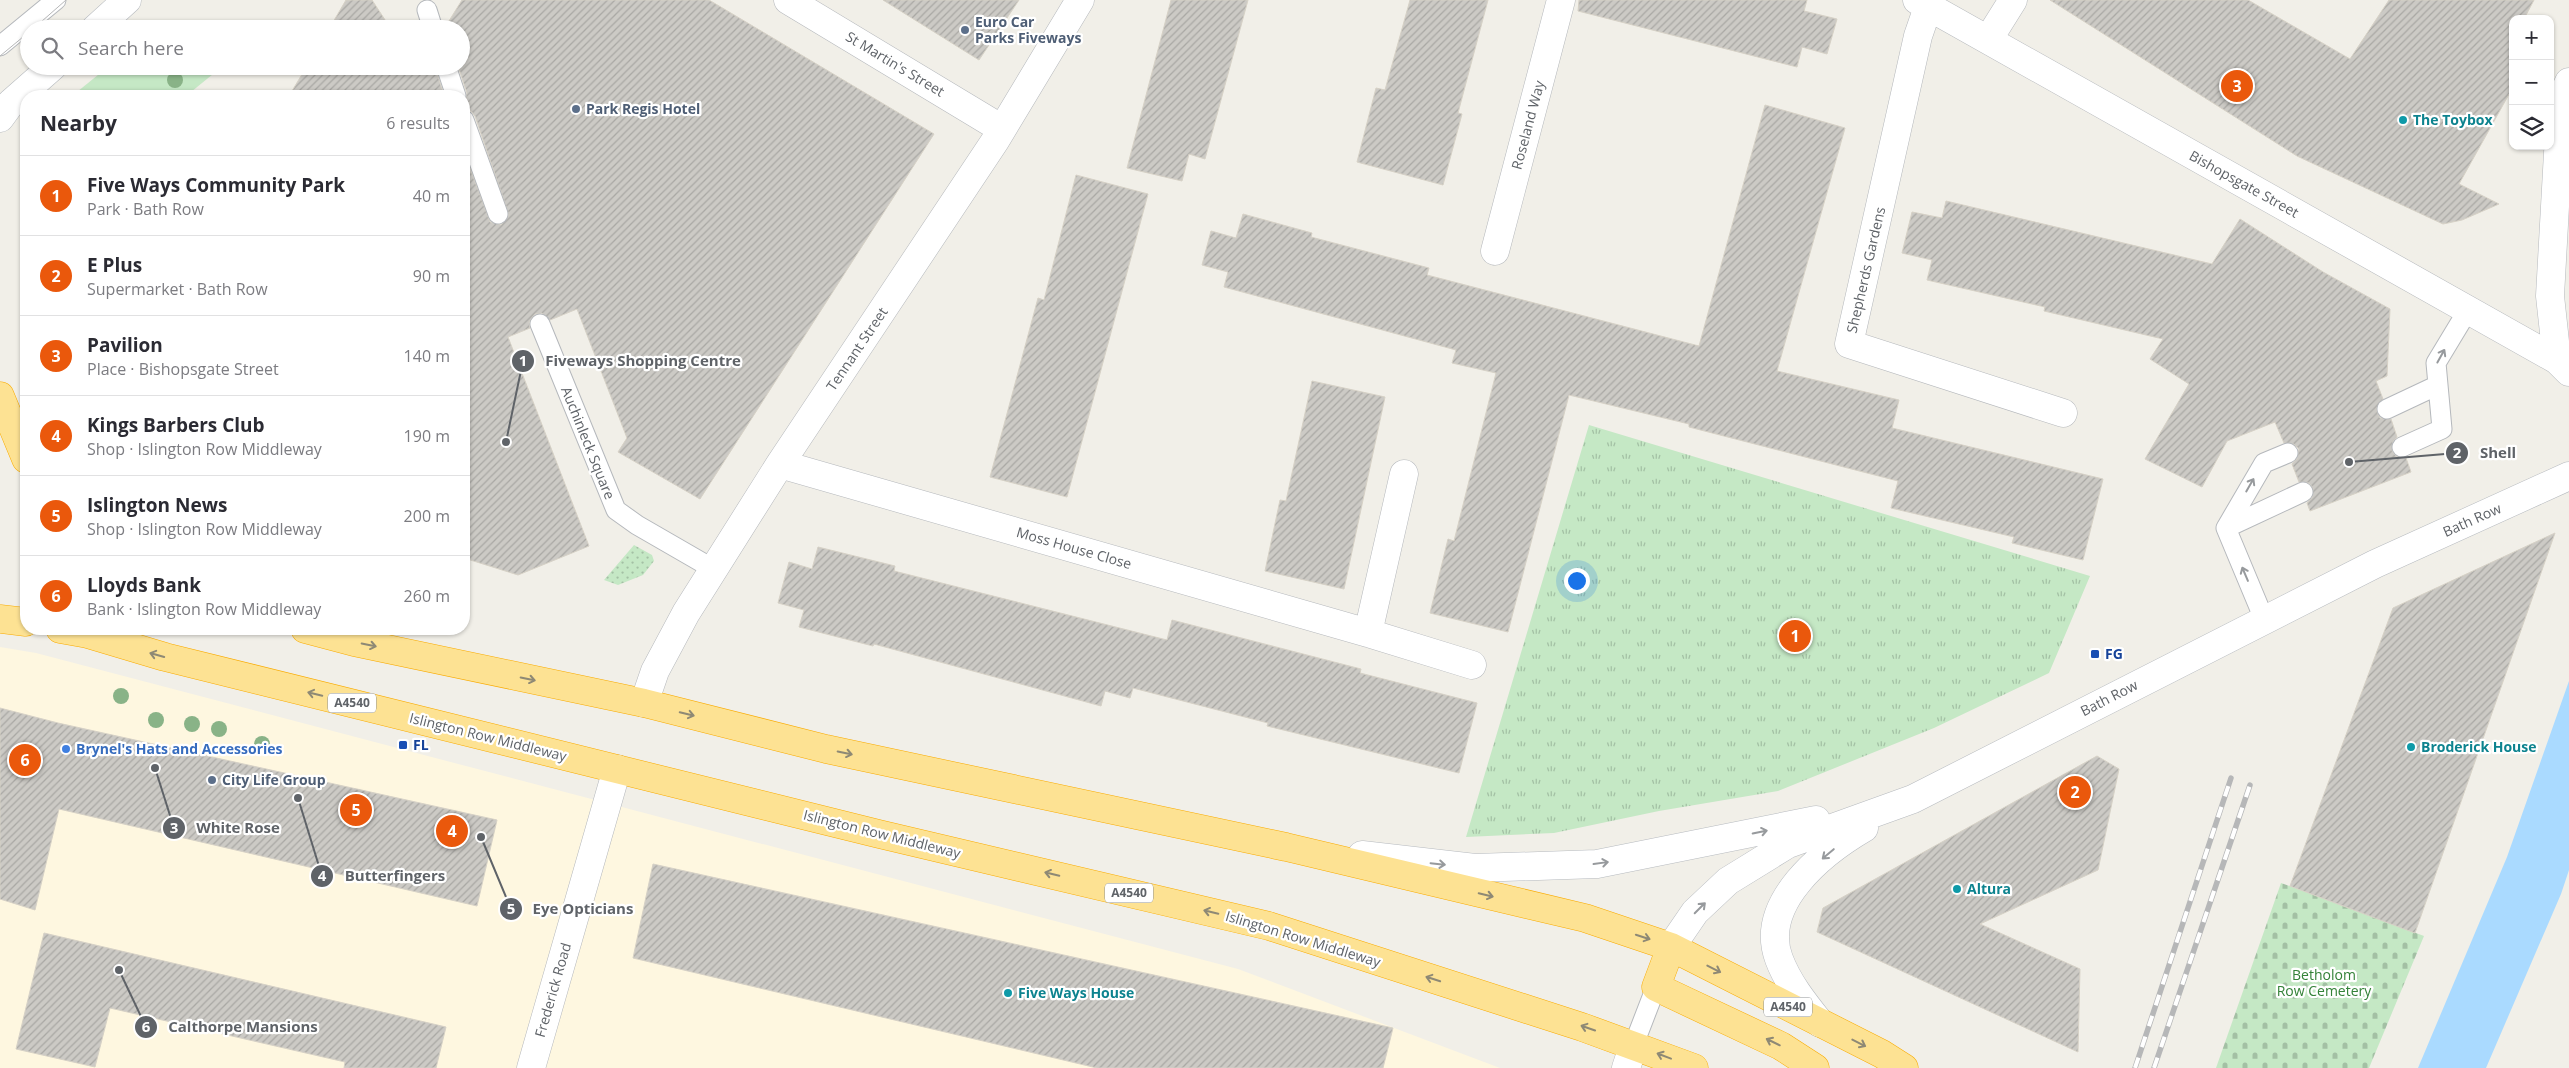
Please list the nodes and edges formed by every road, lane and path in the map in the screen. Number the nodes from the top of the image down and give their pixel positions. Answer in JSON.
{"nodes":[{"id":1,"x":56,"y":0,"type":"edge"},
{"id":2,"x":127,"y":0,"type":"edge"},
{"id":3,"x":788,"y":0,"type":"edge"},
{"id":4,"x":1080,"y":0,"type":"edge"},
{"id":5,"x":1561,"y":0,"type":"edge"},
{"id":6,"x":2013,"y":0,"type":"edge"},
{"id":7,"x":1923,"y":3,"type":"edge"},
{"id":8,"x":427,"y":10,"type":"dead end"},
{"id":9,"x":32,"y":20,"type":"edge"},
{"id":10,"x":105,"y":20,"type":"edge"},
{"id":11,"x":430,"y":20,"type":"edge"},
{"id":12,"x":20,"y":30,"type":"edge"},
{"id":13,"x":1988,"y":40,"type":"junction"},
{"id":14,"x":0,"y":46,"type":"edge"},
{"id":15,"x":42,"y":75,"type":"edge"},
{"id":16,"x":449,"y":75,"type":"edge"},
{"id":17,"x":2569,"y":82,"type":"edge"},
{"id":18,"x":25,"y":90,"type":"edge"},
{"id":19,"x":454,"y":90,"type":"edge"},
{"id":20,"x":20,"y":94,"type":"edge"},
{"id":21,"x":0,"y":118,"type":"edge"},
{"id":22,"x":1002,"y":129,"type":"junction"},
{"id":23,"x":470,"y":137,"type":"edge"},
{"id":24,"x":498,"y":214,"type":"dead end"},
{"id":25,"x":1495,"y":251,"type":"dead end"},
{"id":26,"x":2468,"y":310,"type":"junction"},
{"id":27,"x":540,"y":324,"type":"dead end"},
{"id":28,"x":2563,"y":366,"type":"edge"},
{"id":29,"x":2438,"y":385,"type":"junction"},
{"id":30,"x":0,"y":396,"type":"edge"},
{"id":31,"x":2387,"y":409,"type":"dead end"},
{"id":32,"x":2063,"y":414,"type":"dead end"},
{"id":33,"x":20,"y":444,"type":"edge"},
{"id":34,"x":2402,"y":447,"type":"dead end"},
{"id":35,"x":2288,"y":452,"type":"dead end"},
{"id":36,"x":780,"y":464,"type":"junction"},
{"id":37,"x":1404,"y":474,"type":"dead end"},
{"id":38,"x":2569,"y":476,"type":"edge"},
{"id":39,"x":2303,"y":492,"type":"dead end"},
{"id":40,"x":2226,"y":528,"type":"junction"},
{"id":41,"x":714,"y":570,"type":"junction"},
{"id":42,"x":0,"y":619,"type":"edge"},
{"id":43,"x":2264,"y":619,"type":"junction"},
{"id":44,"x":20,"y":621,"type":"edge"},
{"id":45,"x":1368,"y":633,"type":"junction"},
{"id":46,"x":84,"y":635,"type":"edge"},
{"id":47,"x":329,"y":635,"type":"edge"},
{"id":48,"x":1472,"y":665,"type":"dead end"},
{"id":49,"x":644,"y":704,"type":"junction"},
{"id":50,"x":617,"y":769,"type":"junction"},
{"id":51,"x":1913,"y":799,"type":"junction"},
{"id":52,"x":1286,"y":847,"type":"junction"},
{"id":53,"x":1671,"y":947,"type":"junction"},
{"id":54,"x":1656,"y":987,"type":"junction"},
{"id":55,"x":1820,"y":1023,"type":"junction"},
{"id":56,"x":1630,"y":1056,"type":"edge"},
{"id":57,"x":531,"y":1068,"type":"edge"},
{"id":58,"x":1694,"y":1068,"type":"edge"},
{"id":59,"x":1815,"y":1068,"type":"edge"},
{"id":60,"x":1904,"y":1068,"type":"edge"}],
"edges":[{"from":1,"to":9,"type":"lane"},
{"from":2,"to":10,"type":"street"},
{"from":3,"to":22,"type":"street","name":"St Martin's Street"},
{"from":4,"to":22,"type":"street","name":"Tennant Street"},
{"from":5,"to":25,"type":"street","name":"Roseland Way"},
{"from":6,"to":13,"type":"street"},
{"from":7,"to":13,"type":"street","name":"Bishopsgate Street"},
{"from":7,"to":32,"type":"street","name":"Shepherds Gardens"},
{"from":8,"to":11,"type":"lane"},
{"from":12,"to":14,"type":"lane"},
{"from":13,"to":26,"type":"street","name":"Bishopsgate Street"},
{"from":15,"to":18,"type":"street"},
{"from":16,"to":19,"type":"lane"},
{"from":17,"to":28,"type":"street"},
{"from":20,"to":21,"type":"street"},
{"from":22,"to":36,"type":"street","name":"Tennant Street"},
{"from":23,"to":24,"type":"lane"},
{"from":26,"to":28,"type":"street","name":"Bishopsgate Street"},
{"from":29,"to":26,"type":"lane","one_way":true},
{"from":27,"to":41,"type":"lane","name":"Auchinleck Square"},
{"from":29,"to":31,"type":"lane"},
{"from":29,"to":34,"type":"lane"},
{"from":30,"to":33,"type":"highway"},
{"from":40,"to":35,"type":"lane","one_way":true},
{"from":36,"to":41,"type":"street","name":"Tennant Street"},
{"from":36,"to":45,"type":"street","name":"Moss House Close"},
{"from":37,"to":45,"type":"street"},
{"from":38,"to":43,"type":"street","name":"Bath Row"},
{"from":39,"to":40,"type":"lane"},
{"from":43,"to":40,"type":"lane","one_way":true},
{"from":41,"to":49,"type":"street","name":"Tennant Street"},
{"from":42,"to":44,"type":"highway"},
{"from":43,"to":51,"type":"street","name":"Bath Row"},
{"from":45,"to":48,"type":"street","name":"Moss House Close"},
{"from":50,"to":46,"type":"highway","name":"Islington Row Middleway","number":"A4540","one_way":true},
{"from":47,"to":49,"type":"highway","number":"A4540","one_way":true},
{"from":49,"to":52,"type":"highway","number":"A4540","one_way":true},
{"from":56,"to":50,"type":"highway","name":"Islington Row Middleway","number":"A4540","one_way":true},
{"from":50,"to":57,"type":"street","name":"Frederick Road"},
{"from":52,"to":51,"type":"street","one_way":true},
{"from":53,"to":51,"type":"street","name":"Bath Row","one_way":true},
{"from":51,"to":55,"type":"street","one_way":true},
{"from":52,"to":53,"type":"highway","number":"A4540","one_way":true},
{"from":53,"to":54,"type":"highway"},
{"from":53,"to":55,"type":"highway","number":"A4540","one_way":true},
{"from":54,"to":56,"type":"lane"},
{"from":59,"to":54,"type":"highway","one_way":true},
{"from":55,"to":60,"type":"highway","number":"A4540","one_way":true},
{"from":58,"to":56,"type":"highway","name":"Islington Row Middleway","number":"A4540","one_way":true}]}
